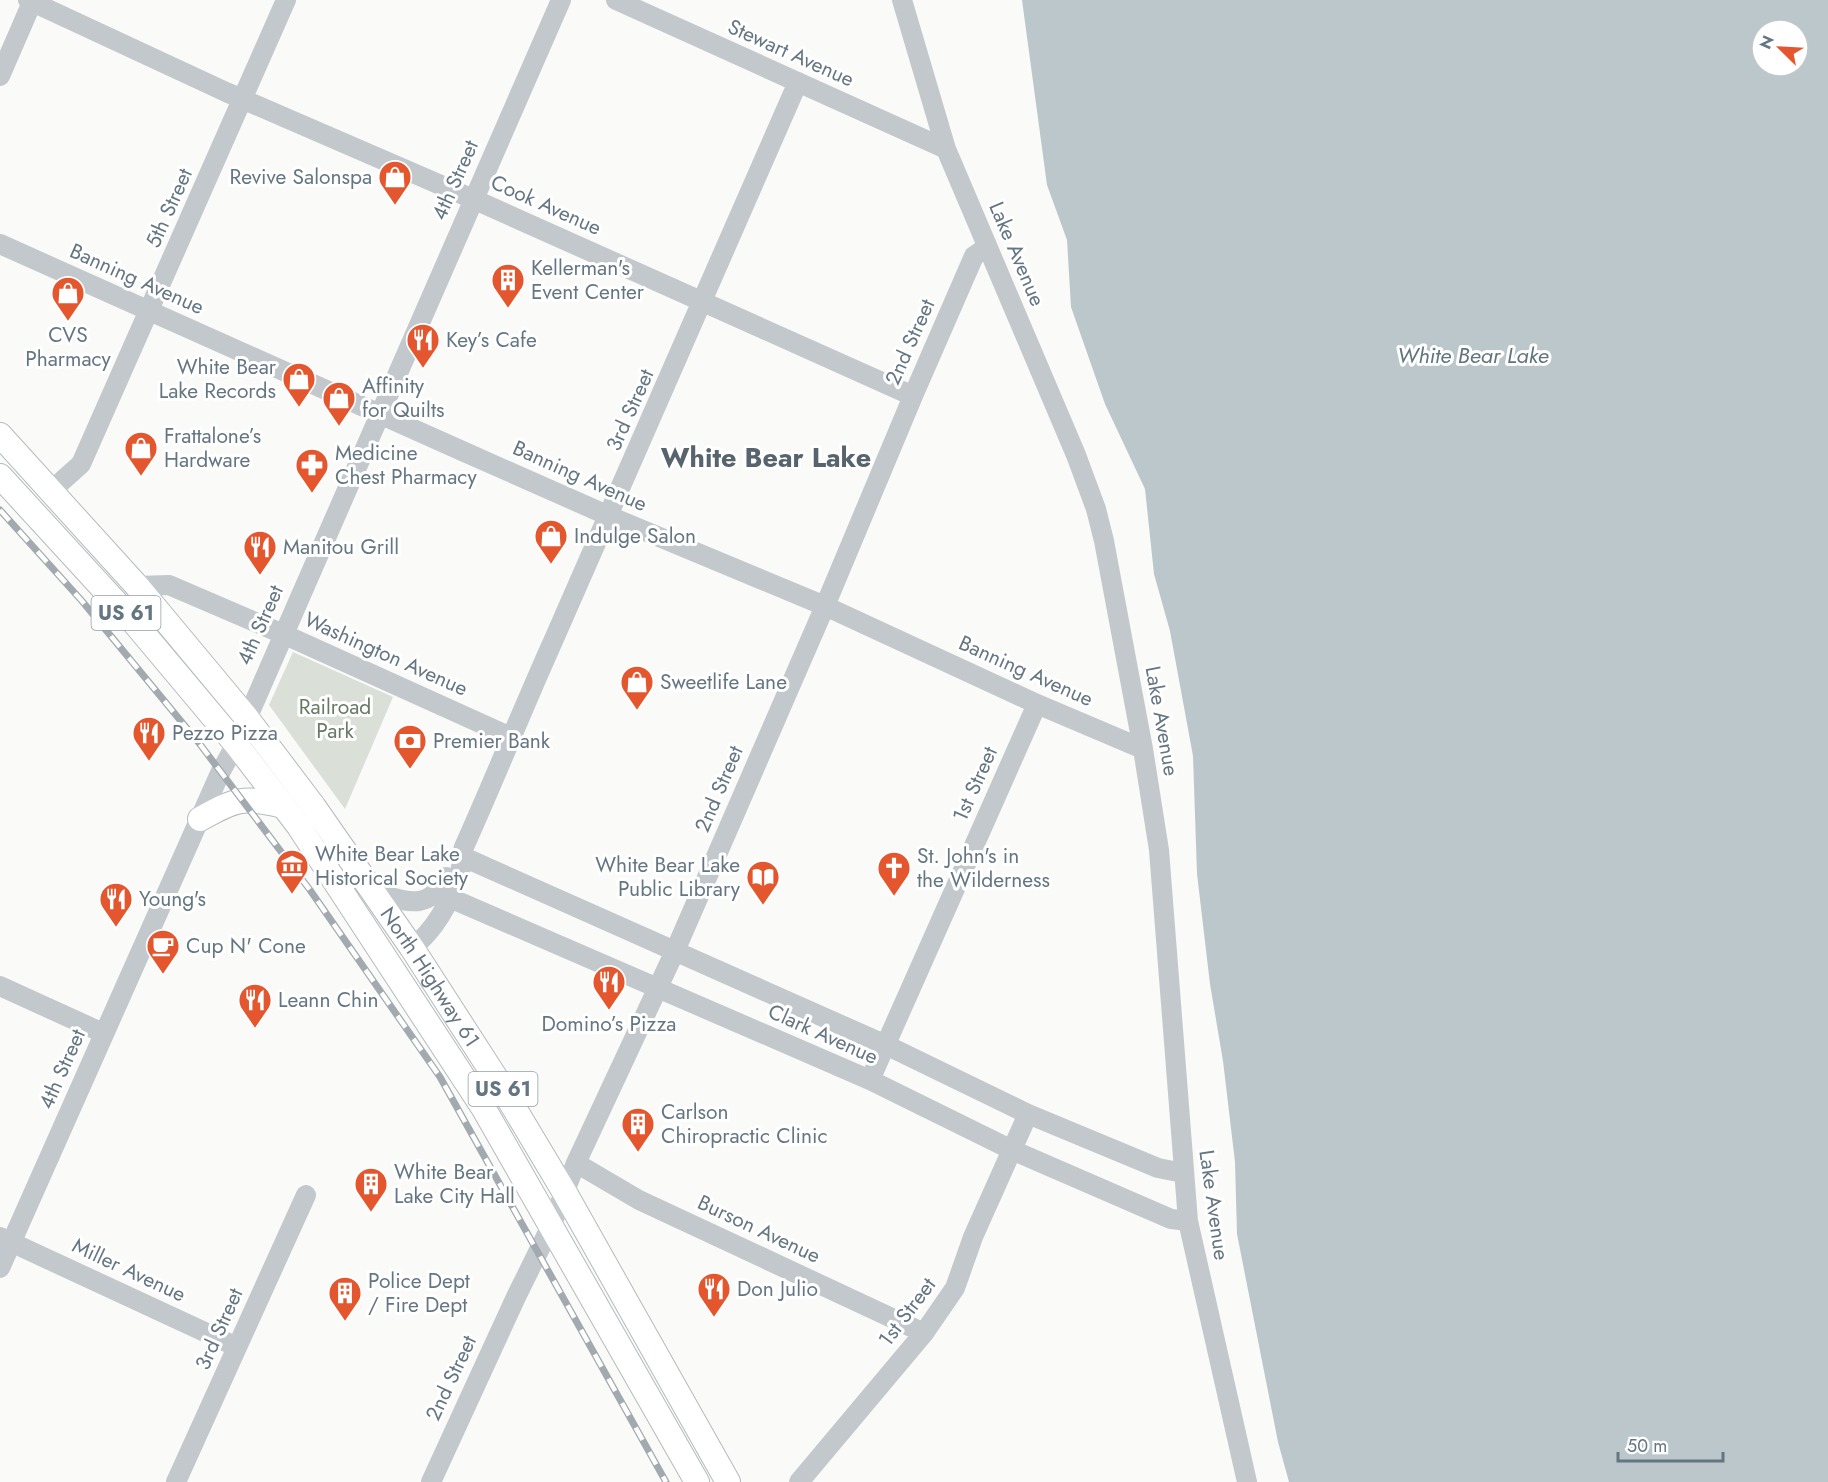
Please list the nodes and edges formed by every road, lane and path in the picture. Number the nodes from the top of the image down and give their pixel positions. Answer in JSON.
{"nodes":[{"id":1,"x":286,"y":0,"type":"edge"},
{"id":2,"x":561,"y":0,"type":"edge"},
{"id":3,"x":616,"y":0,"type":"edge"},
{"id":4,"x":902,"y":0,"type":"edge"},
{"id":5,"x":31,"y":1,"type":"edge"},
{"id":6,"x":0,"y":76,"type":"edge"},
{"id":7,"x":798,"y":82,"type":"junction"},
{"id":8,"x":241,"y":98,"type":"junction"},
{"id":9,"x":946,"y":149,"type":"junction"},
{"id":10,"x":473,"y":199,"type":"junction"},
{"id":11,"x":0,"y":244,"type":"edge"},
{"id":12,"x":987,"y":247,"type":"junction"},
{"id":13,"x":704,"y":302,"type":"junction"},
{"id":14,"x":149,"y":311,"type":"junction"},
{"id":15,"x":913,"y":396,"type":"junction"},
{"id":16,"x":379,"y":412,"type":"junction"},
{"id":17,"x":0,"y":435,"type":"edge"},
{"id":18,"x":6,"y":482,"type":"edge"},
{"id":19,"x":52,"y":490,"type":"junction"},
{"id":20,"x":609,"y":516,"type":"junction"},
{"id":21,"x":137,"y":586,"type":"junction"},
{"id":22,"x":825,"y":606,"type":"junction"},
{"id":23,"x":283,"y":634,"type":"junction"},
{"id":24,"x":1037,"y":704,"type":"junction"},
{"id":25,"x":246,"y":717,"type":"junction"},
{"id":26,"x":513,"y":738,"type":"junction"},
{"id":27,"x":236,"y":744,"type":"junction"},
{"id":28,"x":1143,"y":748,"type":"junction"},
{"id":29,"x":284,"y":806,"type":"junction"},
{"id":30,"x":200,"y":819,"type":"junction"},
{"id":31,"x":461,"y":856,"type":"junction"},
{"id":32,"x":373,"y":892,"type":"junction"},
{"id":33,"x":444,"y":893,"type":"junction"},
{"id":34,"x":371,"y":936,"type":"junction"},
{"id":35,"x":412,"y":948,"type":"junction"},
{"id":36,"x":675,"y":951,"type":"junction"},
{"id":37,"x":0,"y":986,"type":"edge"},
{"id":38,"x":659,"y":988,"type":"junction"},
{"id":39,"x":103,"y":1033,"type":"junction"},
{"id":40,"x":886,"y":1045,"type":"junction"},
{"id":41,"x":870,"y":1080,"type":"junction"},
{"id":42,"x":1028,"y":1114,"type":"junction"},
{"id":43,"x":1012,"y":1150,"type":"junction"},
{"id":44,"x":576,"y":1163,"type":"junction"},
{"id":45,"x":1183,"y":1173,"type":"junction"},
{"id":46,"x":566,"y":1193,"type":"junction"},
{"id":47,"x":306,"y":1195,"type":"dead end"},
{"id":48,"x":1188,"y":1221,"type":"junction"},
{"id":49,"x":551,"y":1226,"type":"junction"},
{"id":50,"x":6,"y":1239,"type":"edge"},
{"id":51,"x":0,"y":1268,"type":"edge"},
{"id":52,"x":924,"y":1333,"type":"junction"},
{"id":53,"x":237,"y":1347,"type":"junction"},
{"id":54,"x":176,"y":1482,"type":"edge"},
{"id":55,"x":431,"y":1482,"type":"edge"},
{"id":56,"x":697,"y":1482,"type":"edge"},
{"id":57,"x":728,"y":1482,"type":"edge"},
{"id":58,"x":799,"y":1482,"type":"edge"},
{"id":59,"x":1246,"y":1482,"type":"edge"}],
"edges":[{"from":1,"to":8,"type":"street","name":"5th Street"},
{"from":2,"to":10,"type":"street","name":"4th Street"},
{"from":3,"to":7,"type":"street","name":"Stewart Avenue"},
{"from":4,"to":9,"type":"street","name":"Lake Avenue"},
{"from":5,"to":6,"type":"street"},
{"from":5,"to":8,"type":"street","name":"Cook Avenue"},
{"from":7,"to":9,"type":"street","name":"Stewart Avenue"},
{"from":7,"to":13,"type":"street","name":"3rd Street"},
{"from":8,"to":10,"type":"street","name":"Cook Avenue"},
{"from":8,"to":14,"type":"street","name":"5th Street"},
{"from":9,"to":12,"type":"street","name":"Lake Avenue"},
{"from":10,"to":13,"type":"street","name":"Cook Avenue"},
{"from":10,"to":16,"type":"street","name":"4th Street"},
{"from":11,"to":14,"type":"street","name":"Banning Avenue"},
{"from":12,"to":15,"type":"street","name":"2nd Street"},
{"from":12,"to":28,"type":"street","name":"Lake Avenue"},
{"from":13,"to":15,"type":"street","name":"Cook Avenue"},
{"from":13,"to":20,"type":"street","name":"3rd Street"},
{"from":14,"to":16,"type":"street","name":"Banning Avenue"},
{"from":14,"to":19,"type":"street","name":"5th Street"},
{"from":15,"to":22,"type":"street","name":"2nd Street"},
{"from":16,"to":20,"type":"street","name":"Banning Avenue"},
{"from":16,"to":23,"type":"street","name":"4th Street"},
{"from":17,"to":19,"type":"main road","name":"North Highway 61","number":"US 61"},
{"from":18,"to":19,"type":"main road"},
{"from":18,"to":27,"type":"main road","name":"North Highway 61","number":"US 61"},
{"from":19,"to":21,"type":"main road","name":"North Highway 61","number":"US 61"},
{"from":20,"to":22,"type":"street","name":"Banning Avenue"},
{"from":20,"to":26,"type":"street","name":"3rd Street"},
{"from":21,"to":23,"type":"street","name":"Washington Avenue"},
{"from":21,"to":25,"type":"main road","name":"North Highway 61","number":"US 61"},
{"from":22,"to":24,"type":"street","name":"Banning Avenue"},
{"from":22,"to":36,"type":"street","name":"2nd Street"},
{"from":23,"to":25,"type":"street","name":"4th Street"},
{"from":23,"to":26,"type":"street","name":"Washington Avenue"},
{"from":24,"to":28,"type":"street","name":"Banning Avenue"},
{"from":24,"to":40,"type":"street","name":"1st Street"},
{"from":25,"to":27,"type":"street","name":"4th Street"},
{"from":25,"to":32,"type":"main road","name":"North Highway 61","number":"US 61"},
{"from":26,"to":31,"type":"street","name":"3rd Street"},
{"from":27,"to":29,"type":"main road","name":"North Highway 61","number":"US 61"},
{"from":27,"to":30,"type":"street","name":"4th Street"},
{"from":28,"to":45,"type":"street","name":"Lake Avenue"},
{"from":29,"to":30,"type":"main road"},
{"from":29,"to":34,"type":"main road","name":"North Highway 61","number":"US 61"},
{"from":30,"to":39,"type":"street","name":"4th Street"},
{"from":31,"to":33,"type":"street","name":"3rd Street"},
{"from":31,"to":36,"type":"street","name":"Clark Avenue"},
{"from":32,"to":33,"type":"street"},
{"from":32,"to":35,"type":"main road","name":"North Highway 61","number":"US 61"},
{"from":33,"to":35,"type":"street","name":"3rd Street"},
{"from":33,"to":38,"type":"street","name":"Clark Avenue"},
{"from":34,"to":35,"type":"main road"},
{"from":34,"to":49,"type":"main road","name":"North Highway 61","number":"US 61"},
{"from":35,"to":46,"type":"main road","name":"North Highway 61","number":"US 61"},
{"from":36,"to":38,"type":"street","name":"2nd Street"},
{"from":36,"to":40,"type":"street","name":"Clark Avenue"},
{"from":37,"to":39,"type":"street"},
{"from":38,"to":41,"type":"street","name":"Clark Avenue"},
{"from":38,"to":44,"type":"street","name":"2nd Street"},
{"from":39,"to":50,"type":"street","name":"4th Street"},
{"from":40,"to":41,"type":"street","name":"1st Street"},
{"from":40,"to":42,"type":"street","name":"Clark Avenue"},
{"from":41,"to":43,"type":"street","name":"Clark Avenue"},
{"from":42,"to":43,"type":"street","name":"1st Street"},
{"from":42,"to":45,"type":"street","name":"Clark Avenue"},
{"from":43,"to":48,"type":"street","name":"Clark Avenue"},
{"from":43,"to":52,"type":"street","name":"1st Street"},
{"from":44,"to":46,"type":"street","name":"2nd Street"},
{"from":44,"to":52,"type":"street","name":"Burson Avenue"},
{"from":45,"to":48,"type":"street","name":"Lake Avenue"},
{"from":46,"to":49,"type":"street","name":"2nd Street"},
{"from":46,"to":57,"type":"main road","name":"North Highway 61","number":"US 61"},
{"from":47,"to":53,"type":"street","name":"3rd Street"},
{"from":48,"to":59,"type":"street","name":"Lake Avenue"},
{"from":49,"to":55,"type":"street","name":"2nd Street"},
{"from":49,"to":56,"type":"main road","name":"North Highway 61","number":"US 61"},
{"from":50,"to":51,"type":"street","name":"4th Street"},
{"from":50,"to":53,"type":"street","name":"Miller Avenue"},
{"from":52,"to":58,"type":"street","name":"1st Street"},
{"from":53,"to":54,"type":"street","name":"3rd Street"}]}
